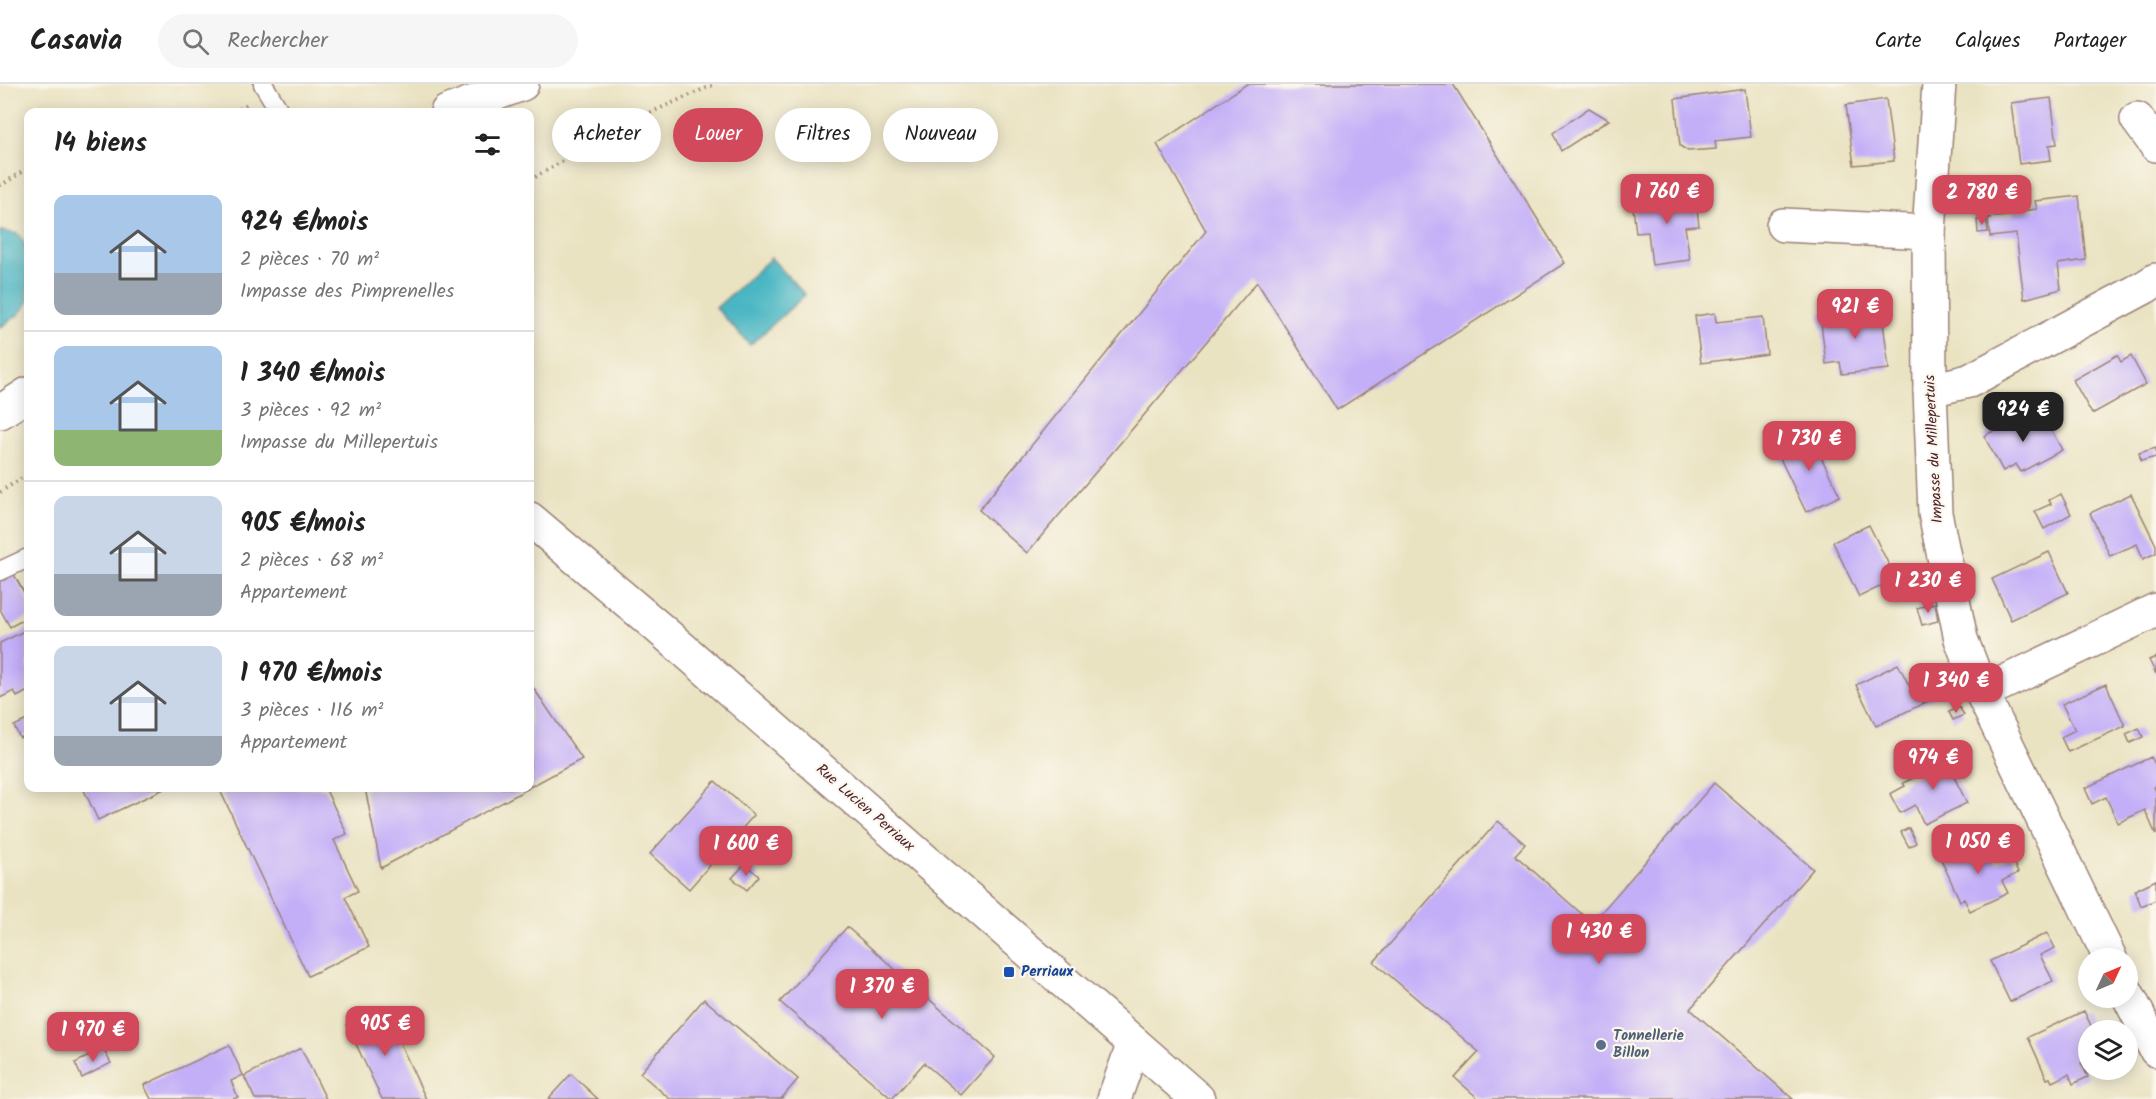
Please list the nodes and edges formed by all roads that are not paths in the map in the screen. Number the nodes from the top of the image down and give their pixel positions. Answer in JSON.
{"nodes":[{"id":1,"x":263,"y":84,"type":"edge"},
{"id":2,"x":522,"y":84,"type":"edge"},
{"id":3,"x":539,"y":84,"type":"edge"},
{"id":4,"x":1939,"y":84,"type":"edge"},
{"id":5,"x":278,"y":108,"type":"edge"},
{"id":6,"x":458,"y":108,"type":"edge"},
{"id":7,"x":512,"y":108,"type":"edge"},
{"id":8,"x":2137,"y":119,"type":"dead end"},
{"id":9,"x":2156,"y":145,"type":"edge"},
{"id":10,"x":1783,"y":225,"type":"dead end"},
{"id":11,"x":1929,"y":232,"type":"junction"},
{"id":12,"x":2156,"y":280,"type":"edge"},
{"id":13,"x":1930,"y":390,"type":"junction"},
{"id":14,"x":24,"y":397,"type":"edge"},
{"id":15,"x":0,"y":412,"type":"edge"},
{"id":16,"x":534,"y":522,"type":"edge"},
{"id":17,"x":24,"y":560,"type":"edge"},
{"id":18,"x":0,"y":571,"type":"edge"},
{"id":19,"x":2156,"y":610,"type":"edge"},
{"id":20,"x":1982,"y":693,"type":"junction"},
{"id":21,"x":2105,"y":948,"type":"edge"},
{"id":22,"x":2135,"y":1008,"type":"edge"},
{"id":23,"x":1134,"y":1043,"type":"junction"},
{"id":24,"x":2156,"y":1050,"type":"edge"},
{"id":25,"x":1114,"y":1099,"type":"edge"},
{"id":26,"x":1198,"y":1099,"type":"edge"}],
"edges":[{"from":1,"to":5,"type":"lane"},
{"from":2,"to":6,"type":"street"},
{"from":3,"to":7,"type":"street"},
{"from":4,"to":11,"type":"street","name":"Impasse du Millepertuis"},
{"from":8,"to":9,"type":"street"},
{"from":10,"to":11,"type":"street"},
{"from":11,"to":13,"type":"street","name":"Impasse du Millepertuis"},
{"from":12,"to":13,"type":"street"},
{"from":13,"to":20,"type":"street","name":"Impasse du Millepertuis"},
{"from":14,"to":15,"type":"street"},
{"from":16,"to":23,"type":"street","name":"Rue Lucien Perriaux"},
{"from":17,"to":18,"type":"lane"},
{"from":19,"to":20,"type":"street"},
{"from":20,"to":21,"type":"street","name":"Impasse du Millepertuis"},
{"from":22,"to":24,"type":"street"},
{"from":23,"to":25,"type":"street"},
{"from":23,"to":26,"type":"street","name":"Rue Lucien Perriaux"}]}
